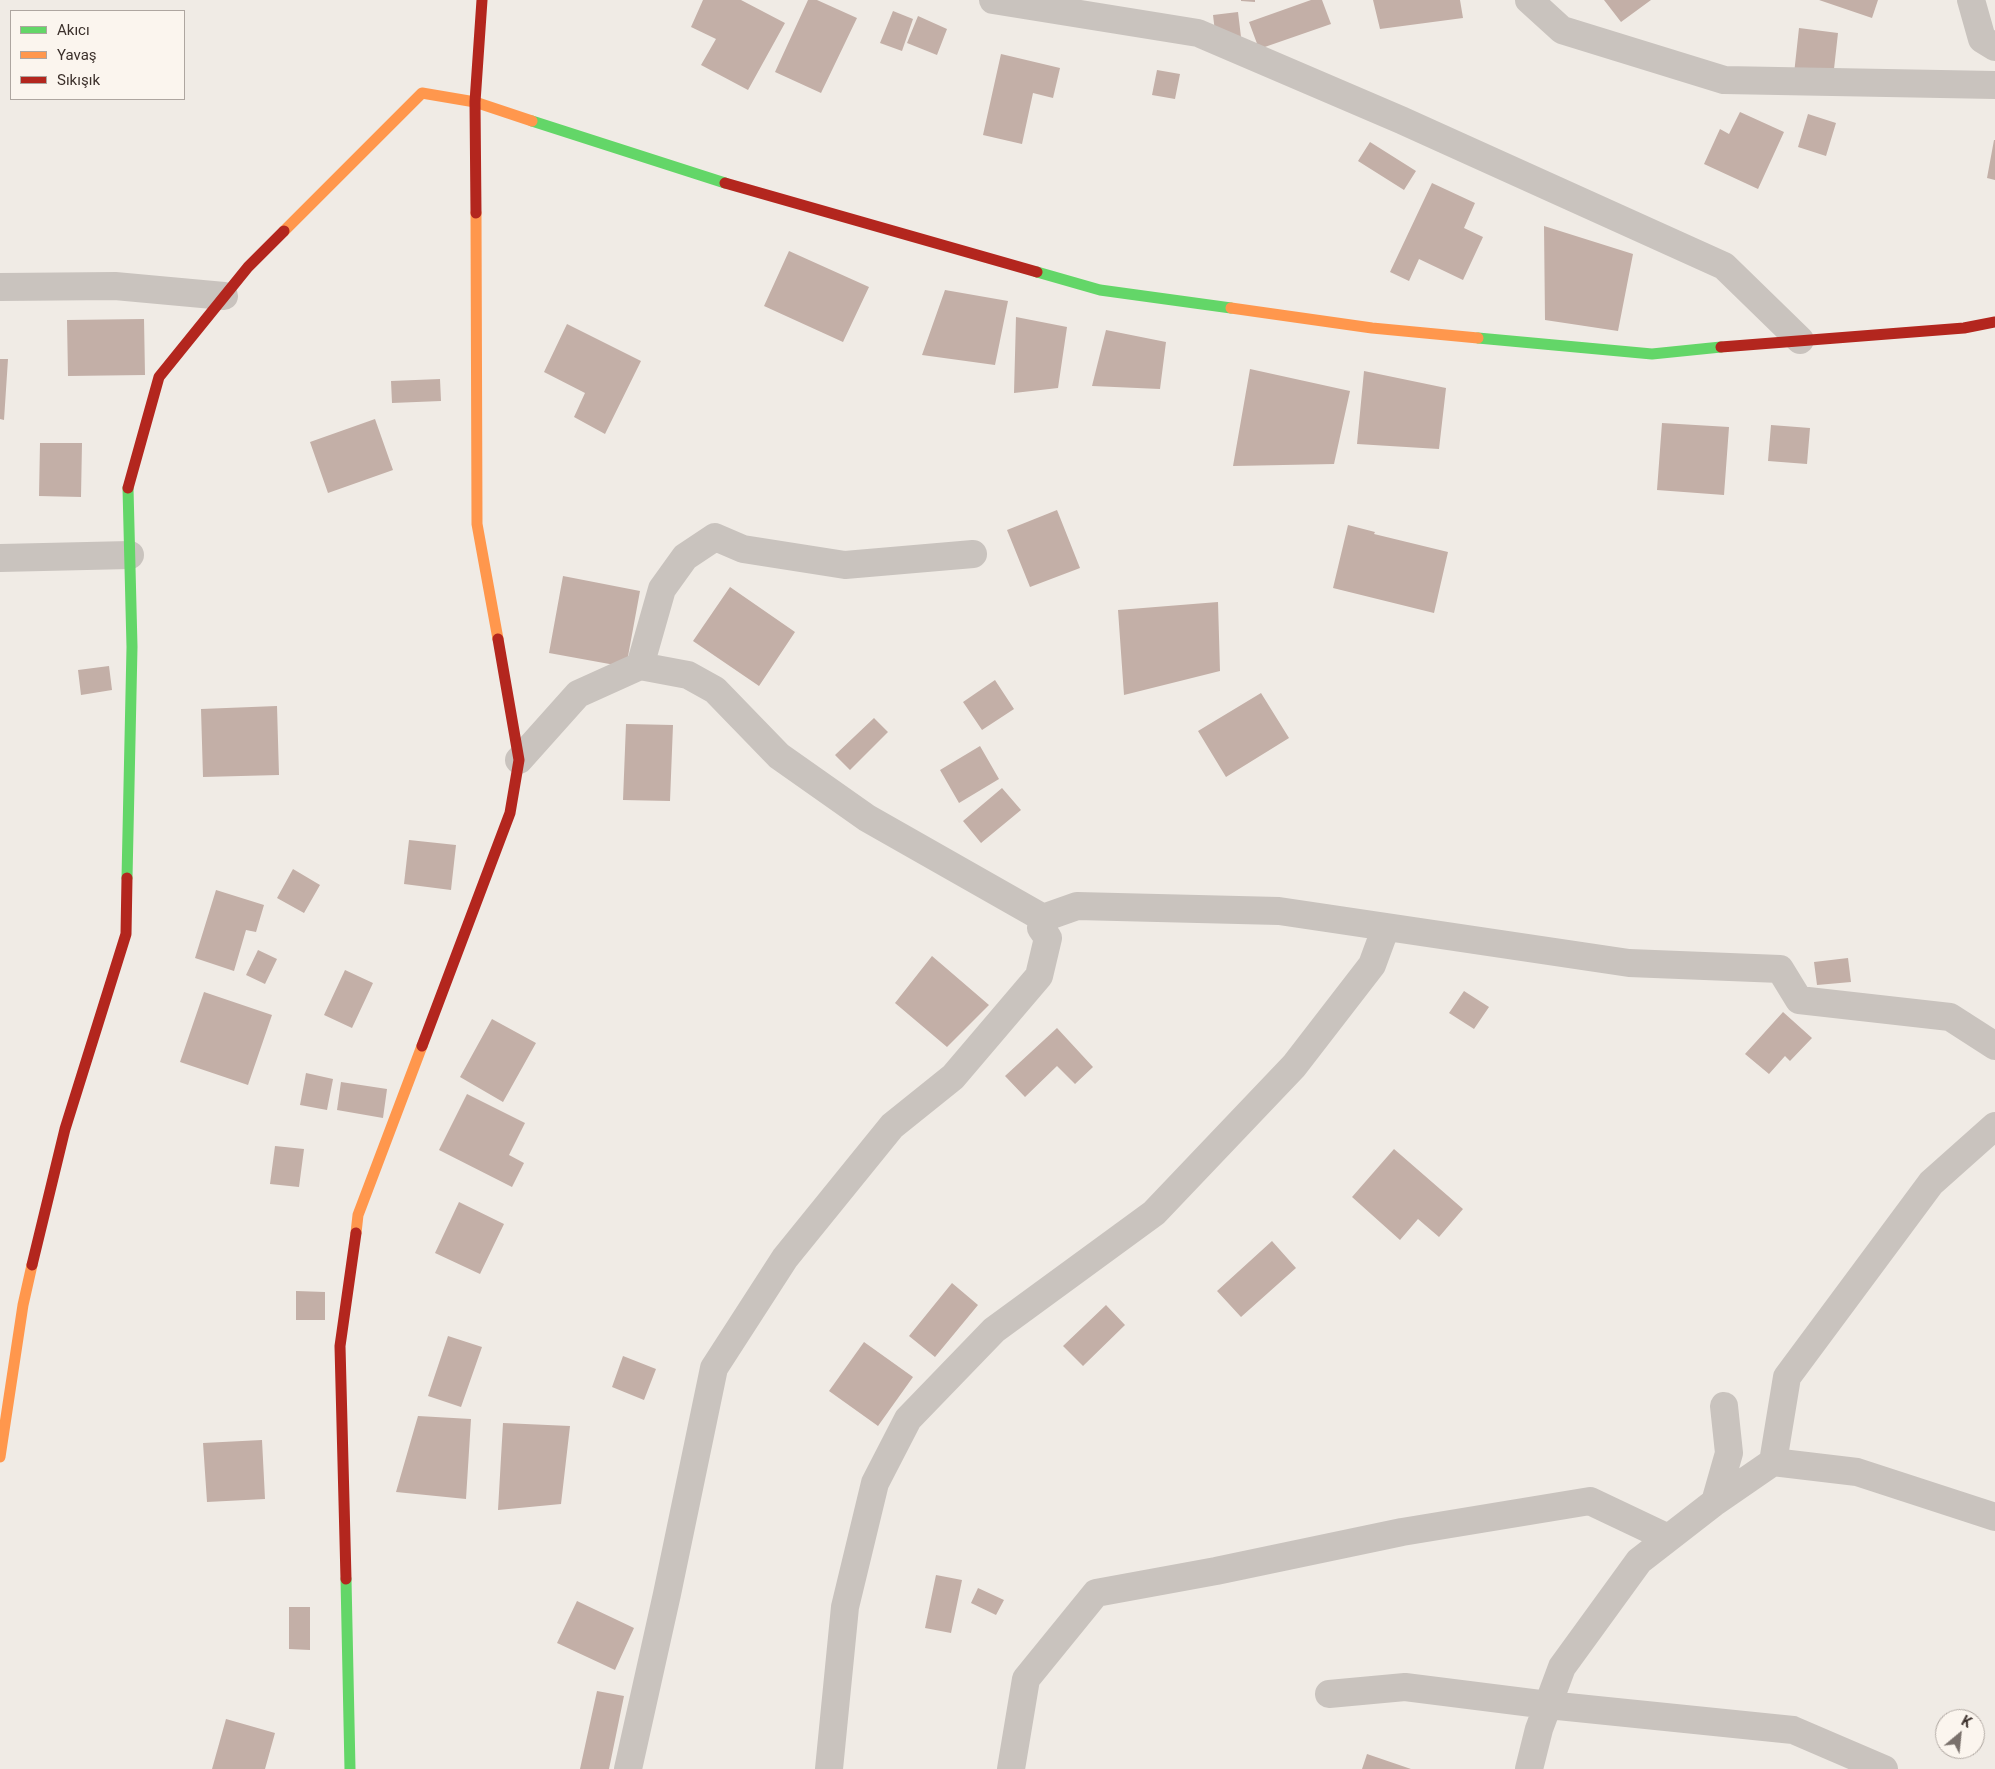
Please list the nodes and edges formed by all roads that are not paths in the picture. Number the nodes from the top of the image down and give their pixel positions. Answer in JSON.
{"nodes":[{"id":1,"x":482,"y":0,"type":"edge"},
{"id":2,"x":993,"y":0,"type":"edge"},
{"id":3,"x":1529,"y":0,"type":"edge"},
{"id":4,"x":1971,"y":0,"type":"edge"},
{"id":5,"x":1995,"y":47,"type":"edge"},
{"id":6,"x":1995,"y":85,"type":"edge"},
{"id":7,"x":476,"y":102,"type":"junction"},
{"id":8,"x":0,"y":287,"type":"edge"},
{"id":9,"x":224,"y":296,"type":"junction"},
{"id":10,"x":1995,"y":322,"type":"edge"},
{"id":11,"x":1800,"y":340,"type":"junction"},
{"id":12,"x":130,"y":554,"type":"junction"},
{"id":13,"x":973,"y":554,"type":"dead end"},
{"id":14,"x":0,"y":558,"type":"edge"},
{"id":15,"x":640,"y":666,"type":"junction"},
{"id":16,"x":519,"y":760,"type":"junction"},
{"id":17,"x":1043,"y":918,"type":"junction"},
{"id":18,"x":1386,"y":927,"type":"junction"},
{"id":19,"x":1995,"y":1046,"type":"edge"},
{"id":20,"x":1995,"y":1126,"type":"edge"},
{"id":21,"x":1724,"y":1406,"type":"dead end"},
{"id":22,"x":0,"y":1457,"type":"edge"},
{"id":23,"x":1773,"y":1462,"type":"junction"},
{"id":24,"x":1716,"y":1502,"type":"junction"},
{"id":25,"x":1995,"y":1517,"type":"edge"},
{"id":26,"x":1668,"y":1538,"type":"junction"},
{"id":27,"x":1329,"y":1694,"type":"dead end"},
{"id":28,"x":1548,"y":1705,"type":"junction"},
{"id":29,"x":350,"y":1769,"type":"edge"},
{"id":30,"x":628,"y":1769,"type":"edge"},
{"id":31,"x":829,"y":1769,"type":"edge"},
{"id":32,"x":1011,"y":1769,"type":"edge"},
{"id":33,"x":1528,"y":1769,"type":"edge"},
{"id":34,"x":1884,"y":1769,"type":"edge"}],
"edges":[{"from":1,"to":7,"type":"street"},
{"from":2,"to":11,"type":"street"},
{"from":3,"to":6,"type":"street"},
{"from":4,"to":5,"type":"street"},
{"from":7,"to":9,"type":"street"},
{"from":7,"to":11,"type":"street"},
{"from":7,"to":16,"type":"street"},
{"from":8,"to":9,"type":"street"},
{"from":9,"to":12,"type":"street"},
{"from":10,"to":11,"type":"street"},
{"from":12,"to":14,"type":"street"},
{"from":12,"to":22,"type":"street"},
{"from":13,"to":15,"type":"street"},
{"from":15,"to":16,"type":"street"},
{"from":15,"to":17,"type":"street"},
{"from":16,"to":29,"type":"street"},
{"from":17,"to":18,"type":"street"},
{"from":17,"to":30,"type":"street"},
{"from":18,"to":19,"type":"street"},
{"from":18,"to":31,"type":"street"},
{"from":20,"to":23,"type":"street"},
{"from":21,"to":24,"type":"street"},
{"from":23,"to":24,"type":"street"},
{"from":23,"to":25,"type":"street"},
{"from":24,"to":26,"type":"street"},
{"from":26,"to":28,"type":"street"},
{"from":26,"to":32,"type":"street"},
{"from":27,"to":28,"type":"street"},
{"from":28,"to":33,"type":"street"},
{"from":28,"to":34,"type":"street"}]}
